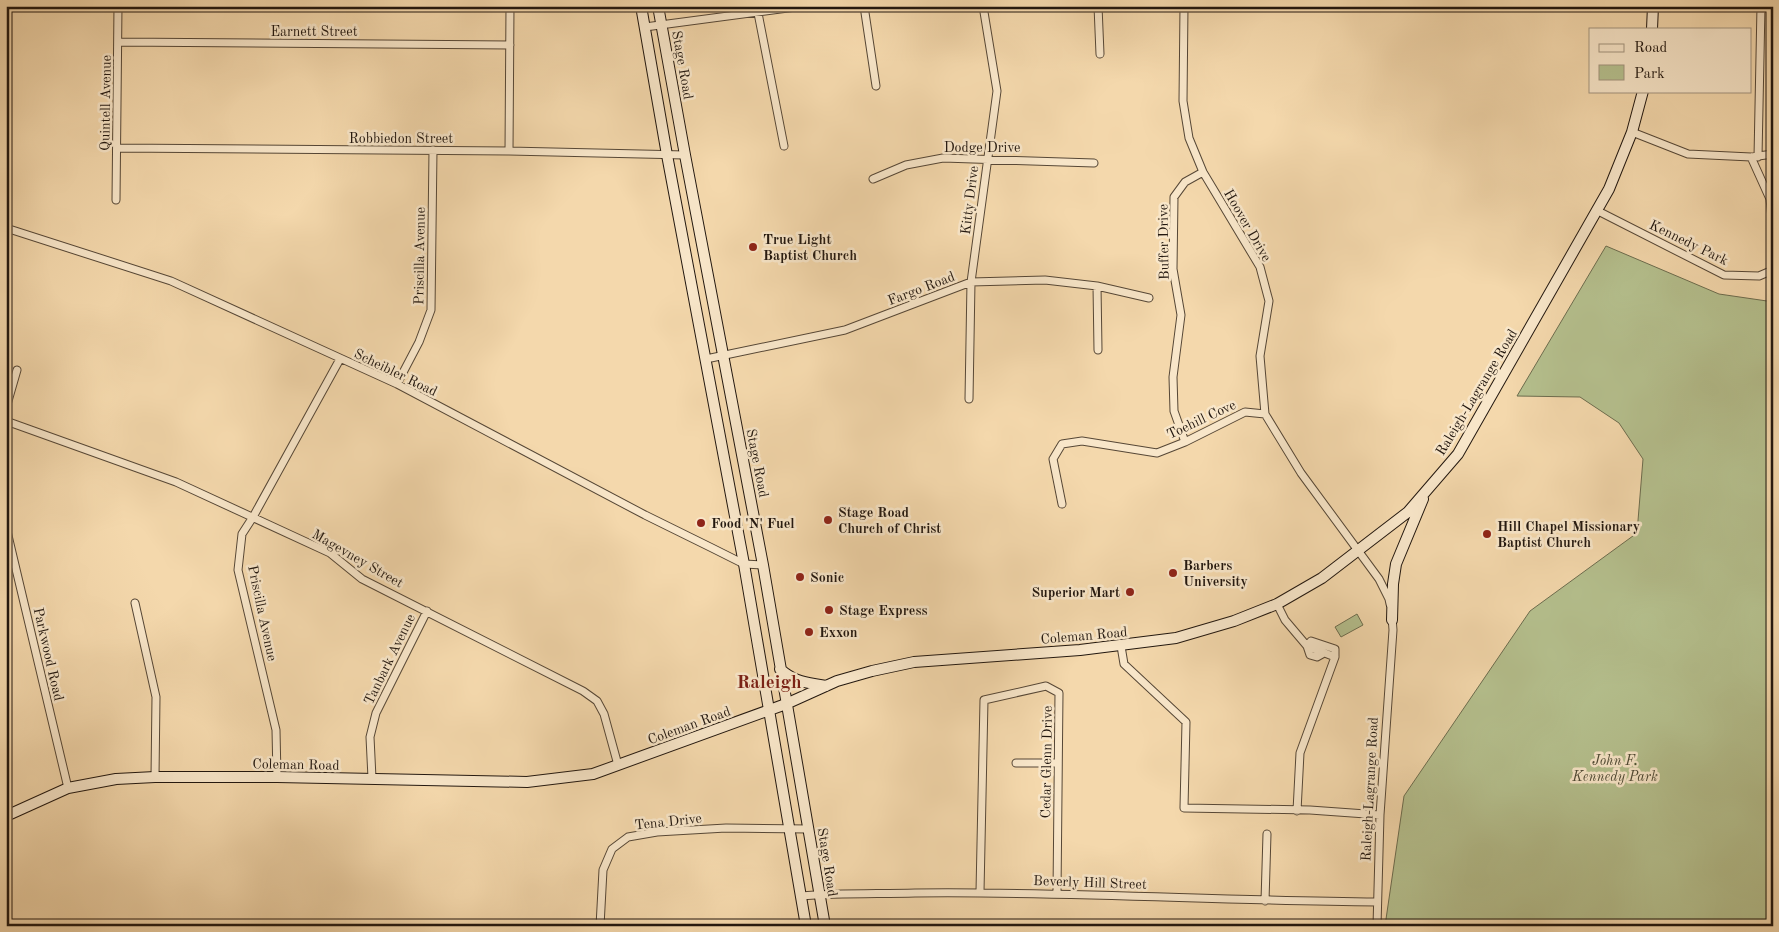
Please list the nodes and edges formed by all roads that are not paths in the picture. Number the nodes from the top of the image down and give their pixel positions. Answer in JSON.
{"nodes":[{"id":1,"x":118,"y":6,"type":"edge"},
{"id":2,"x":510,"y":6,"type":"edge"},
{"id":3,"x":641,"y":6,"type":"edge"},
{"id":4,"x":658,"y":6,"type":"edge"},
{"id":5,"x":803,"y":6,"type":"edge"},
{"id":6,"x":864,"y":6,"type":"edge"},
{"id":7,"x":983,"y":6,"type":"edge"},
{"id":8,"x":1098,"y":6,"type":"edge"},
{"id":9,"x":1184,"y":6,"type":"edge"},
{"id":10,"x":1653,"y":6,"type":"edge"},
{"id":11,"x":1761,"y":6,"type":"edge"},
{"id":12,"x":758,"y":13,"type":"junction"},
{"id":13,"x":662,"y":24,"type":"junction"},
{"id":14,"x":645,"y":27,"type":"junction"},
{"id":15,"x":1652,"y":28,"type":"edge"},
{"id":16,"x":118,"y":42,"type":"junction"},
{"id":17,"x":510,"y":45,"type":"junction"},
{"id":18,"x":1100,"y":54,"type":"dead end"},
{"id":19,"x":876,"y":86,"type":"dead end"},
{"id":20,"x":1643,"y":92,"type":"edge"},
{"id":21,"x":1632,"y":132,"type":"junction"},
{"id":22,"x":784,"y":146,"type":"dead end"},
{"id":23,"x":117,"y":148,"type":"junction"},
{"id":24,"x":433,"y":150,"type":"junction"},
{"id":25,"x":509,"y":151,"type":"junction"},
{"id":26,"x":1773,"y":154,"type":"edge"},
{"id":27,"x":667,"y":155,"type":"junction"},
{"id":28,"x":685,"y":155,"type":"junction"},
{"id":29,"x":1754,"y":157,"type":"junction"},
{"id":30,"x":987,"y":159,"type":"junction"},
{"id":31,"x":1094,"y":163,"type":"dead end"},
{"id":32,"x":1203,"y":172,"type":"junction"},
{"id":33,"x":873,"y":179,"type":"dead end"},
{"id":34,"x":116,"y":200,"type":"dead end"},
{"id":35,"x":1598,"y":211,"type":"junction"},
{"id":36,"x":6,"y":228,"type":"edge"},
{"id":37,"x":1773,"y":228,"type":"edge"},
{"id":38,"x":1773,"y":270,"type":"edge"},
{"id":39,"x":971,"y":282,"type":"junction"},
{"id":40,"x":1097,"y":286,"type":"junction"},
{"id":41,"x":1150,"y":298,"type":"dead end"},
{"id":42,"x":1098,"y":350,"type":"dead end"},
{"id":43,"x":724,"y":355,"type":"junction"},
{"id":44,"x":340,"y":358,"type":"junction"},
{"id":45,"x":706,"y":359,"type":"junction"},
{"id":46,"x":17,"y":370,"type":"dead end"},
{"id":47,"x":397,"y":384,"type":"junction"},
{"id":48,"x":969,"y":399,"type":"dead end"},
{"id":49,"x":6,"y":408,"type":"edge"},
{"id":50,"x":1265,"y":414,"type":"junction"},
{"id":51,"x":6,"y":421,"type":"edge"},
{"id":52,"x":1186,"y":442,"type":"junction"},
{"id":53,"x":1427,"y":490,"type":"junction"},
{"id":54,"x":1062,"y":504,"type":"dead end"},
{"id":55,"x":253,"y":518,"type":"junction"},
{"id":56,"x":6,"y":526,"type":"edge"},
{"id":57,"x":1359,"y":551,"type":"junction"},
{"id":58,"x":744,"y":564,"type":"junction"},
{"id":59,"x":762,"y":565,"type":"junction"},
{"id":60,"x":135,"y":603,"type":"dead end"},
{"id":61,"x":1277,"y":604,"type":"junction"},
{"id":62,"x":427,"y":611,"type":"junction"},
{"id":63,"x":1392,"y":620,"type":"junction"},
{"id":64,"x":1121,"y":646,"type":"junction"},
{"id":65,"x":1307,"y":646,"type":"junction"},
{"id":66,"x":1336,"y":657,"type":"junction"},
{"id":67,"x":780,"y":669,"type":"junction"},
{"id":68,"x":826,"y":686,"type":"junction"},
{"id":69,"x":786,"y":704,"type":"junction"},
{"id":70,"x":769,"y":710,"type":"junction"},
{"id":71,"x":1016,"y":763,"type":"dead end"},
{"id":72,"x":1058,"y":763,"type":"junction"},
{"id":73,"x":618,"y":765,"type":"junction"},
{"id":74,"x":155,"y":777,"type":"junction"},
{"id":75,"x":278,"y":777,"type":"junction"},
{"id":76,"x":372,"y":778,"type":"junction"},
{"id":77,"x":68,"y":788,"type":"junction"},
{"id":78,"x":1297,"y":811,"type":"junction"},
{"id":79,"x":1380,"y":815,"type":"junction"},
{"id":80,"x":6,"y":816,"type":"edge"},
{"id":81,"x":790,"y":829,"type":"junction"},
{"id":82,"x":809,"y":829,"type":"junction"},
{"id":83,"x":1267,"y":834,"type":"dead end"},
{"id":84,"x":980,"y":892,"type":"junction"},
{"id":85,"x":1057,"y":893,"type":"junction"},
{"id":86,"x":820,"y":895,"type":"junction"},
{"id":87,"x":801,"y":896,"type":"junction"},
{"id":88,"x":1265,"y":901,"type":"junction"},
{"id":89,"x":1377,"y":902,"type":"junction"},
{"id":90,"x":600,"y":926,"type":"edge"},
{"id":91,"x":806,"y":926,"type":"edge"},
{"id":92,"x":825,"y":926,"type":"edge"},
{"id":93,"x":1377,"y":926,"type":"edge"}],
"edges":[{"from":1,"to":16,"type":"street","name":"Quintell Avenue"},
{"from":2,"to":17,"type":"street"},
{"from":3,"to":14,"type":"main road"},
{"from":4,"to":13,"type":"main road","name":"Stage Road"},
{"from":5,"to":12,"type":"street"},
{"from":6,"to":19,"type":"street"},
{"from":7,"to":30,"type":"street","name":"Kitty Drive"},
{"from":8,"to":18,"type":"street"},
{"from":9,"to":32,"type":"street","name":"Hoover Drive"},
{"from":10,"to":15,"type":"main road"},
{"from":11,"to":29,"type":"street"},
{"from":12,"to":13,"type":"street"},
{"from":12,"to":22,"type":"street"},
{"from":13,"to":14,"type":"street"},
{"from":13,"to":28,"type":"main road","name":"Stage Road"},
{"from":14,"to":27,"type":"main road"},
{"from":16,"to":17,"type":"street","name":"Earnett Street"},
{"from":16,"to":23,"type":"street","name":"Quintell Avenue"},
{"from":17,"to":25,"type":"street"},
{"from":20,"to":21,"type":"main road","name":"Raleigh-Lagrange Road"},
{"from":21,"to":29,"type":"street"},
{"from":21,"to":35,"type":"main road","name":"Raleigh-Lagrange Road"},
{"from":23,"to":24,"type":"street","name":"Robbiedon Street"},
{"from":23,"to":34,"type":"street","name":"Quintell Avenue"},
{"from":24,"to":25,"type":"street","name":"Robbiedon Street"},
{"from":24,"to":47,"type":"street","name":"Priscilla Avenue"},
{"from":25,"to":27,"type":"street","name":"Robbiedon Street"},
{"from":26,"to":29,"type":"street"},
{"from":27,"to":28,"type":"street","name":"Robbiedon Street"},
{"from":27,"to":45,"type":"main road"},
{"from":28,"to":43,"type":"main road","name":"Stage Road"},
{"from":29,"to":37,"type":"street"},
{"from":30,"to":31,"type":"street","name":"Dodge Drive"},
{"from":30,"to":33,"type":"street","name":"Dodge Drive"},
{"from":30,"to":39,"type":"street","name":"Kitty Drive"},
{"from":32,"to":50,"type":"street","name":"Hoover Drive"},
{"from":32,"to":52,"type":"street","name":"Buffer Drive"},
{"from":35,"to":38,"type":"street","name":"Kennedy Park"},
{"from":35,"to":53,"type":"main road","name":"Raleigh-Lagrange Road"},
{"from":36,"to":44,"type":"street","name":"Scheibler Road"},
{"from":39,"to":40,"type":"street","name":"Fargo Road"},
{"from":39,"to":43,"type":"street","name":"Fargo Road"},
{"from":39,"to":48,"type":"street","name":"Kitty Drive"},
{"from":40,"to":41,"type":"street","name":"Fargo Road"},
{"from":40,"to":42,"type":"street"},
{"from":43,"to":45,"type":"street","name":"Fargo Road"},
{"from":43,"to":59,"type":"main road","name":"Stage Road"},
{"from":44,"to":47,"type":"street","name":"Scheibler Road"},
{"from":44,"to":55,"type":"street","name":"Priscilla Avenue"},
{"from":45,"to":58,"type":"main road"},
{"from":46,"to":49,"type":"street"},
{"from":47,"to":58,"type":"street","name":"Scheibler Road"},
{"from":50,"to":52,"type":"street","name":"Toehill Cove"},
{"from":50,"to":57,"type":"street","name":"Hoover Drive"},
{"from":51,"to":55,"type":"street","name":"Magevney Street"},
{"from":52,"to":54,"type":"street","name":"Toehill Cove"},
{"from":53,"to":57,"type":"main road","name":"Raleigh-Lagrange Road"},
{"from":53,"to":63,"type":"main road"},
{"from":55,"to":62,"type":"street","name":"Magevney Street"},
{"from":55,"to":75,"type":"street","name":"Priscilla Avenue"},
{"from":56,"to":77,"type":"street","name":"Parkwood Road"},
{"from":57,"to":61,"type":"main road","name":"Coleman Road"},
{"from":57,"to":63,"type":"street","name":"Raleigh-Lagrange Road"},
{"from":58,"to":59,"type":"street","name":"Scheibler Road"},
{"from":58,"to":70,"type":"main road"},
{"from":59,"to":67,"type":"main road","name":"Stage Road"},
{"from":60,"to":74,"type":"street"},
{"from":61,"to":64,"type":"main road","name":"Coleman Road"},
{"from":61,"to":65,"type":"street"},
{"from":62,"to":73,"type":"street","name":"Magevney Street"},
{"from":62,"to":76,"type":"street","name":"Tanbark Avenue"},
{"from":63,"to":79,"type":"street","name":"Raleigh-Lagrange Road"},
{"from":64,"to":68,"type":"main road","name":"Coleman Road"},
{"from":64,"to":78,"type":"street"},
{"from":65,"to":66,"type":"street"},
{"from":65,"to":66,"type":"street"},
{"from":66,"to":78,"type":"street"},
{"from":67,"to":68,"type":"main road"},
{"from":67,"to":69,"type":"main road","name":"Stage Road"},
{"from":68,"to":69,"type":"main road","name":"Coleman Road"},
{"from":69,"to":70,"type":"main road","name":"Coleman Road"},
{"from":69,"to":82,"type":"main road","name":"Stage Road"},
{"from":70,"to":73,"type":"main road","name":"Coleman Road"},
{"from":70,"to":81,"type":"main road"},
{"from":71,"to":72,"type":"street"},
{"from":72,"to":84,"type":"street","name":"Cedar Glenn Drive"},
{"from":72,"to":85,"type":"street","name":"Cedar Glenn Drive"},
{"from":73,"to":76,"type":"main road","name":"Coleman Road"},
{"from":74,"to":75,"type":"main road","name":"Coleman Road"},
{"from":74,"to":77,"type":"main road","name":"Coleman Road"},
{"from":75,"to":76,"type":"main road","name":"Coleman Road"},
{"from":77,"to":80,"type":"main road","name":"Coleman Road"},
{"from":78,"to":79,"type":"street"},
{"from":79,"to":89,"type":"street","name":"Raleigh-Lagrange Road"},
{"from":81,"to":82,"type":"street","name":"Tena Drive"},
{"from":81,"to":87,"type":"main road"},
{"from":81,"to":90,"type":"street","name":"Tena Drive"},
{"from":82,"to":86,"type":"main road","name":"Stage Road"},
{"from":83,"to":88,"type":"street"},
{"from":84,"to":85,"type":"street","name":"Beverly Hill Street"},
{"from":84,"to":86,"type":"street","name":"Beverly Hill Street"},
{"from":85,"to":88,"type":"street","name":"Beverly Hill Street"},
{"from":86,"to":87,"type":"street","name":"Beverly Hill Street"},
{"from":86,"to":92,"type":"main road","name":"Stage Road"},
{"from":87,"to":91,"type":"main road"},
{"from":88,"to":89,"type":"street","name":"Beverly Hill Street"},
{"from":89,"to":93,"type":"street","name":"Raleigh-Lagrange Road"}]}
